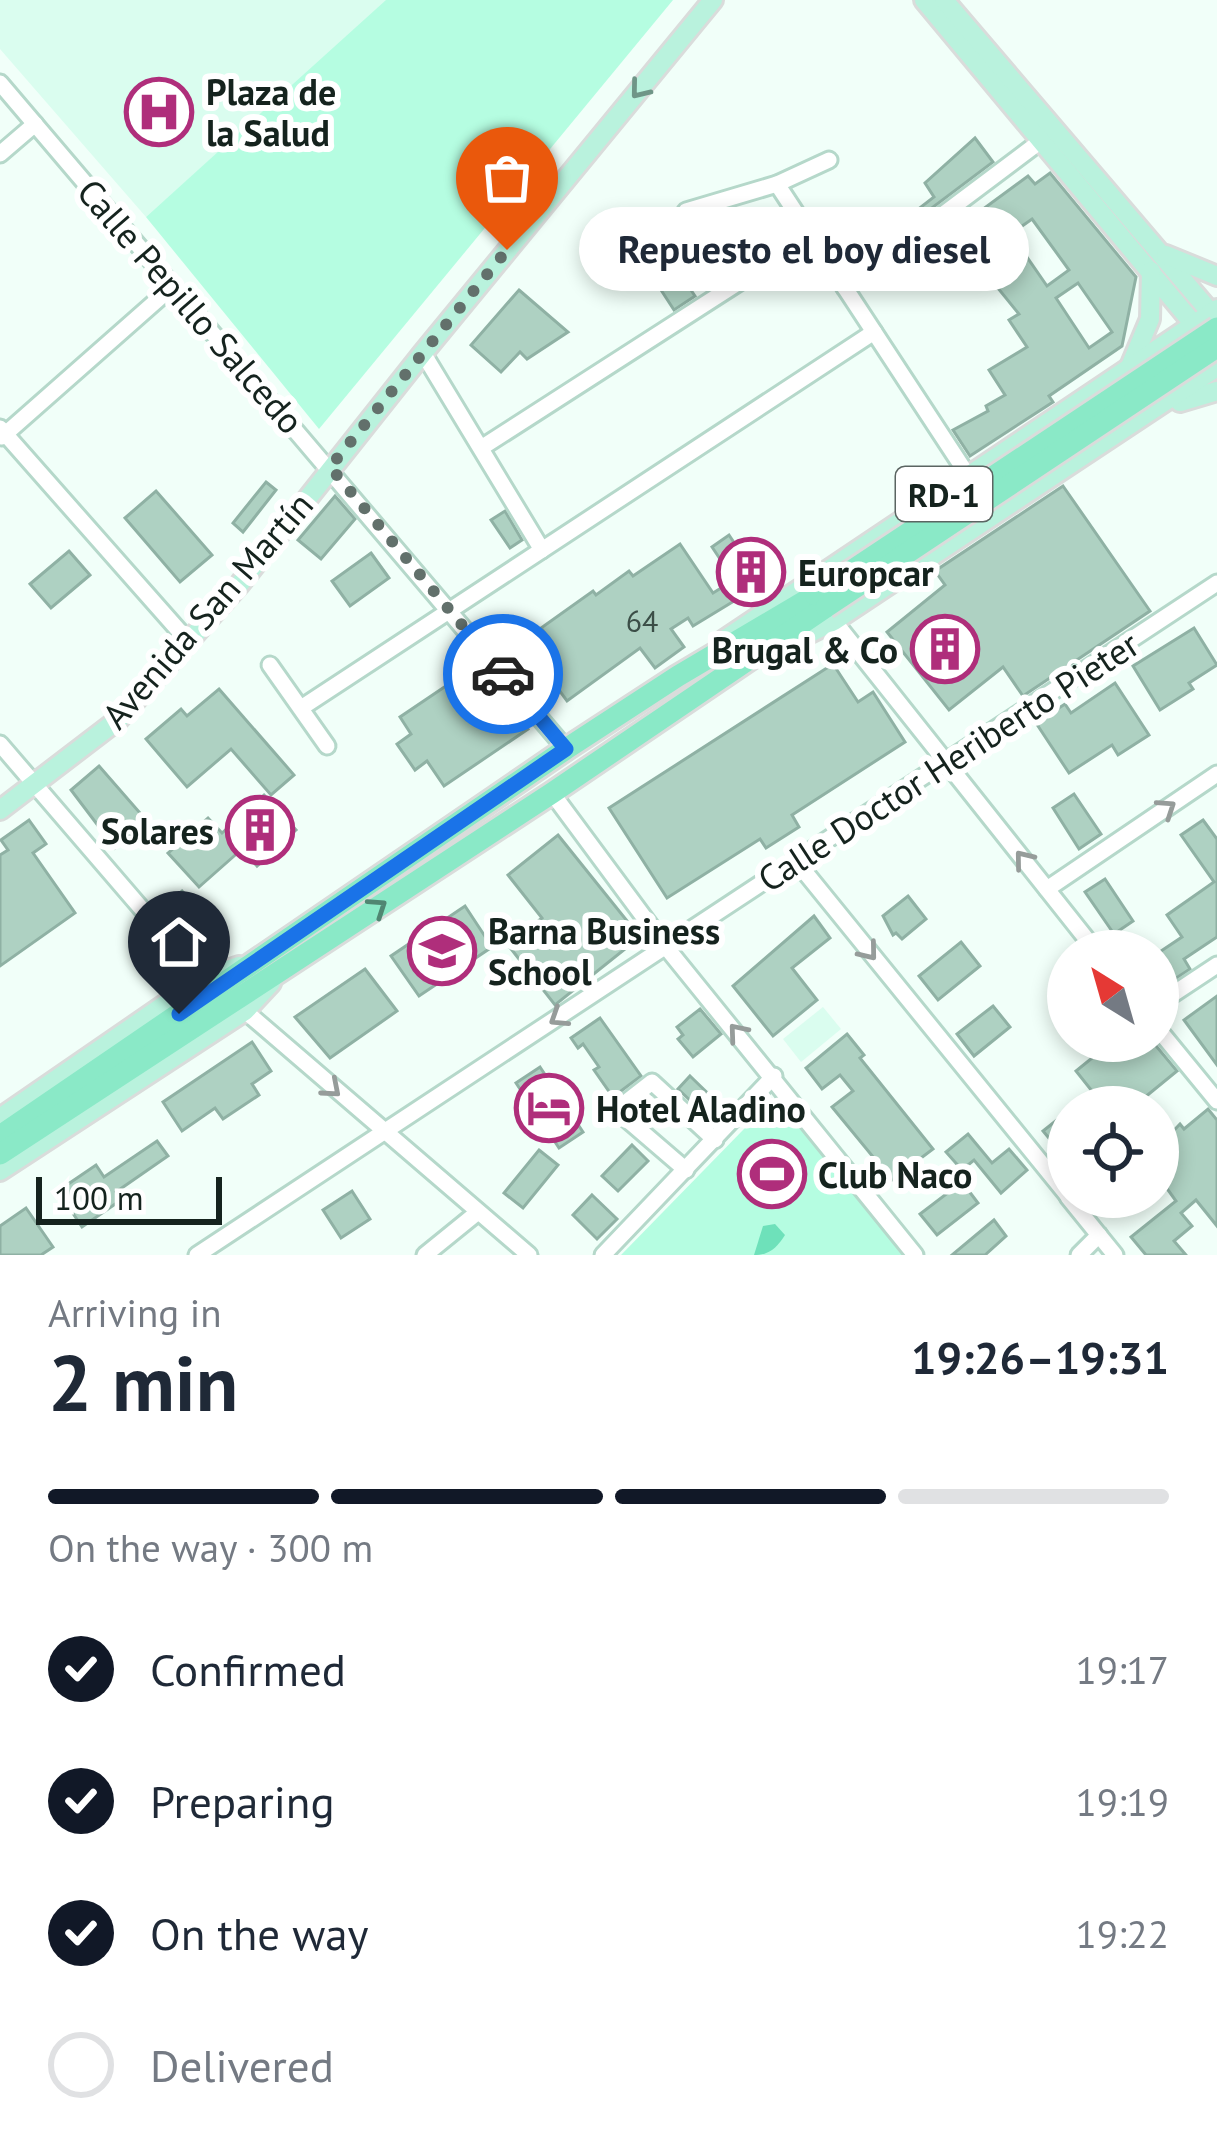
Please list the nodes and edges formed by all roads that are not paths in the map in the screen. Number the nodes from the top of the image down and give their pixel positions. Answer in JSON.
{"nodes":[{"id":1,"x":713,"y":0,"type":"edge"},
{"id":2,"x":924,"y":0,"type":"edge"},
{"id":3,"x":944,"y":0,"type":"edge"},
{"id":4,"x":0,"y":83,"type":"edge"},
{"id":5,"x":34,"y":124,"type":"junction"},
{"id":6,"x":1042,"y":140,"type":"junction"},
{"id":7,"x":0,"y":154,"type":"edge"},
{"id":8,"x":829,"y":160,"type":"dead end"},
{"id":9,"x":777,"y":184,"type":"junction"},
{"id":10,"x":686,"y":211,"type":"dead end"},
{"id":11,"x":811,"y":236,"type":"junction"},
{"id":12,"x":1153,"y":247,"type":"junction"},
{"id":13,"x":1151,"y":271,"type":"junction"},
{"id":14,"x":1217,"y":276,"type":"edge"},
{"id":15,"x":172,"y":287,"type":"junction"},
{"id":16,"x":845,"y":289,"type":"junction"},
{"id":17,"x":1211,"y":319,"type":"edge"},
{"id":18,"x":874,"y":332,"type":"junction"},
{"id":19,"x":1217,"y":348,"type":"edge"},
{"id":20,"x":423,"y":353,"type":"junction"},
{"id":21,"x":1217,"y":367,"type":"edge"},
{"id":22,"x":1128,"y":372,"type":"junction"},
{"id":23,"x":1217,"y":391,"type":"edge"},
{"id":24,"x":1084,"y":401,"type":"junction"},
{"id":25,"x":1132,"y":424,"type":"junction"},
{"id":26,"x":2,"y":434,"type":"edge"},
{"id":27,"x":1111,"y":438,"type":"junction"},
{"id":28,"x":481,"y":448,"type":"junction"},
{"id":29,"x":330,"y":467,"type":"junction"},
{"id":30,"x":970,"y":477,"type":"junction"},
{"id":31,"x":542,"y":550,"type":"junction"},
{"id":32,"x":1217,"y":583,"type":"edge"},
{"id":33,"x":825,"y":608,"type":"junction"},
{"id":34,"x":449,"y":611,"type":"junction"},
{"id":35,"x":188,"y":641,"type":"junction"},
{"id":36,"x":270,"y":665,"type":"dead end"},
{"id":37,"x":678,"y":676,"type":"junction"},
{"id":38,"x":301,"y":708,"type":"junction"},
{"id":39,"x":0,"y":744,"type":"edge"},
{"id":40,"x":327,"y":746,"type":"dead end"},
{"id":41,"x":566,"y":749,"type":"junction"},
{"id":42,"x":946,"y":763,"type":"junction"},
{"id":43,"x":1217,"y":774,"type":"edge"},
{"id":44,"x":37,"y":784,"type":"junction"},
{"id":45,"x":552,"y":793,"type":"junction"},
{"id":46,"x":0,"y":809,"type":"edge"},
{"id":47,"x":796,"y":861,"type":"junction"},
{"id":48,"x":1047,"y":890,"type":"junction"},
{"id":49,"x":1079,"y":930,"type":"edge"},
{"id":50,"x":666,"y":947,"type":"junction"},
{"id":51,"x":250,"y":963,"type":"junction"},
{"id":52,"x":1217,"y":965,"type":"edge"},
{"id":53,"x":281,"y":972,"type":"junction"},
{"id":54,"x":202,"y":979,"type":"junction"},
{"id":55,"x":1179,"y":990,"type":"edge"},
{"id":56,"x":244,"y":1011,"type":"junction"},
{"id":57,"x":148,"y":1048,"type":"junction"},
{"id":58,"x":1179,"y":1055,"type":"edge"},
{"id":59,"x":774,"y":1076,"type":"junction"},
{"id":60,"x":1217,"y":1101,"type":"edge"},
{"id":61,"x":0,"y":1118,"type":"edge"},
{"id":62,"x":382,"y":1132,"type":"junction"},
{"id":63,"x":0,"y":1136,"type":"edge"},
{"id":64,"x":715,"y":1140,"type":"junction"},
{"id":65,"x":0,"y":1154,"type":"edge"},
{"id":66,"x":686,"y":1170,"type":"junction"},
{"id":67,"x":1047,"y":1171,"type":"edge"},
{"id":68,"x":0,"y":1172,"type":"edge"},
{"id":69,"x":478,"y":1212,"type":"junction"},
{"id":70,"x":1085,"y":1218,"type":"edge"},
{"id":71,"x":1099,"y":1235,"type":"junction"},
{"id":72,"x":197,"y":1255,"type":"edge"},
{"id":73,"x":425,"y":1255,"type":"edge"},
{"id":74,"x":529,"y":1255,"type":"edge"},
{"id":75,"x":603,"y":1255,"type":"edge"},
{"id":76,"x":915,"y":1255,"type":"edge"},
{"id":77,"x":1079,"y":1255,"type":"edge"},
{"id":78,"x":1115,"y":1255,"type":"edge"}],
"edges":[{"from":1,"to":20,"type":"main road","name":"Avenida San Martín","one_way":true},
{"from":2,"to":6,"type":"main road"},
{"from":3,"to":12,"type":"main road"},
{"from":4,"to":5,"type":"street","name":"Calle Pepillo Salcedo"},
{"from":5,"to":7,"type":"street"},
{"from":5,"to":15,"type":"street","name":"Calle Pepillo Salcedo"},
{"from":6,"to":13,"type":"main road"},
{"from":6,"to":16,"type":"street"},
{"from":8,"to":9,"type":"street"},
{"from":9,"to":10,"type":"street"},
{"from":9,"to":11,"type":"street"},
{"from":11,"to":16,"type":"street"},
{"from":11,"to":28,"type":"street"},
{"from":12,"to":14,"type":"main road"},
{"from":12,"to":17,"type":"main road"},
{"from":13,"to":17,"type":"main road"},
{"from":13,"to":22,"type":"main road"},
{"from":15,"to":26,"type":"street"},
{"from":15,"to":29,"type":"street","name":"Calle Pepillo Salcedo"},
{"from":16,"to":18,"type":"street"},
{"from":17,"to":19,"type":"main road"},
{"from":17,"to":22,"type":"main road","number":"RD-1"},
{"from":17,"to":33,"type":"highway","number":"RD-1","bridge":true},
{"from":18,"to":30,"type":"street"},
{"from":18,"to":31,"type":"street"},
{"from":19,"to":33,"type":"highway","number":"RD-1","bridge":true},
{"from":20,"to":28,"type":"street"},
{"from":20,"to":29,"type":"main road","name":"Avenida San Martín"},
{"from":21,"to":25,"type":"main road","number":"RD-1"},
{"from":22,"to":24,"type":"main road","number":"RD-1"},
{"from":23,"to":25,"type":"main road"},
{"from":24,"to":27,"type":"main road"},
{"from":24,"to":30,"type":"main road","number":"RD-1"},
{"from":25,"to":27,"type":"main road","number":"RD-1"},
{"from":26,"to":35,"type":"street"},
{"from":27,"to":33,"type":"main road","number":"RD-1"},
{"from":28,"to":31,"type":"street"},
{"from":29,"to":34,"type":"street","name":"Calle Pepillo Salcedo"},
{"from":29,"to":35,"type":"main road","name":"Avenida San Martín"},
{"from":30,"to":37,"type":"main road","number":"RD-1"},
{"from":31,"to":34,"type":"street"},
{"from":32,"to":42,"type":"street","name":"Calle Doctor Heriberto Pieter"},
{"from":33,"to":37,"type":"highway","number":"RD-1"},
{"from":33,"to":42,"type":"street"},
{"from":33,"to":45,"type":"highway","number":"RD-1"},
{"from":34,"to":38,"type":"street"},
{"from":34,"to":41,"type":"street","name":"Calle Pepillo Salcedo"},
{"from":35,"to":44,"type":"main road","name":"Avenida San Martín"},
{"from":36,"to":38,"type":"street"},
{"from":37,"to":41,"type":"highway","number":"RD-1"},
{"from":38,"to":40,"type":"street"},
{"from":39,"to":44,"type":"street"},
{"from":41,"to":51,"type":"highway","number":"RD-1"},
{"from":42,"to":47,"type":"street","name":"Calle Doctor Heriberto Pieter"},
{"from":48,"to":42,"type":"street","one_way":true},
{"from":48,"to":43,"type":"street","one_way":true},
{"from":44,"to":46,"type":"main road","name":"Avenida San Martín"},
{"from":44,"to":54,"type":"street"},
{"from":45,"to":50,"type":"street"},
{"from":53,"to":45,"type":"highway","number":"RD-1","one_way":true},
{"from":47,"to":50,"type":"street","name":"Calle Doctor Heriberto Pieter"},
{"from":47,"to":67,"type":"street","one_way":true},
{"from":48,"to":49,"type":"street"},
{"from":59,"to":50,"type":"street","one_way":true},
{"from":50,"to":62,"type":"street","name":"Calle Doctor Heriberto Pieter","one_way":true},
{"from":51,"to":54,"type":"main road","number":"RD-1"},
{"from":51,"to":57,"type":"highway","number":"RD-1"},
{"from":52,"to":55,"type":"street"},
{"from":53,"to":56,"type":"main road","number":"RD-1"},
{"from":53,"to":57,"type":"highway","number":"RD-1"},
{"from":54,"to":61,"type":"main road","number":"RD-1"},
{"from":56,"to":62,"type":"street","one_way":true},
{"from":56,"to":68,"type":"main road","number":"RD-1"},
{"from":57,"to":63,"type":"highway","number":"RD-1"},
{"from":57,"to":65,"type":"highway","number":"RD-1"},
{"from":58,"to":60,"type":"street"},
{"from":59,"to":64,"type":"street"},
{"from":59,"to":76,"type":"street"},
{"from":62,"to":69,"type":"street"},
{"from":62,"to":72,"type":"street","name":"Calle Doctor Heriberto Pieter"},
{"from":64,"to":66,"type":"street"},
{"from":64,"to":66,"type":"street"},
{"from":66,"to":75,"type":"street"},
{"from":69,"to":73,"type":"street"},
{"from":69,"to":74,"type":"street"},
{"from":70,"to":71,"type":"street"},
{"from":71,"to":77,"type":"street"},
{"from":71,"to":78,"type":"street"}]}
